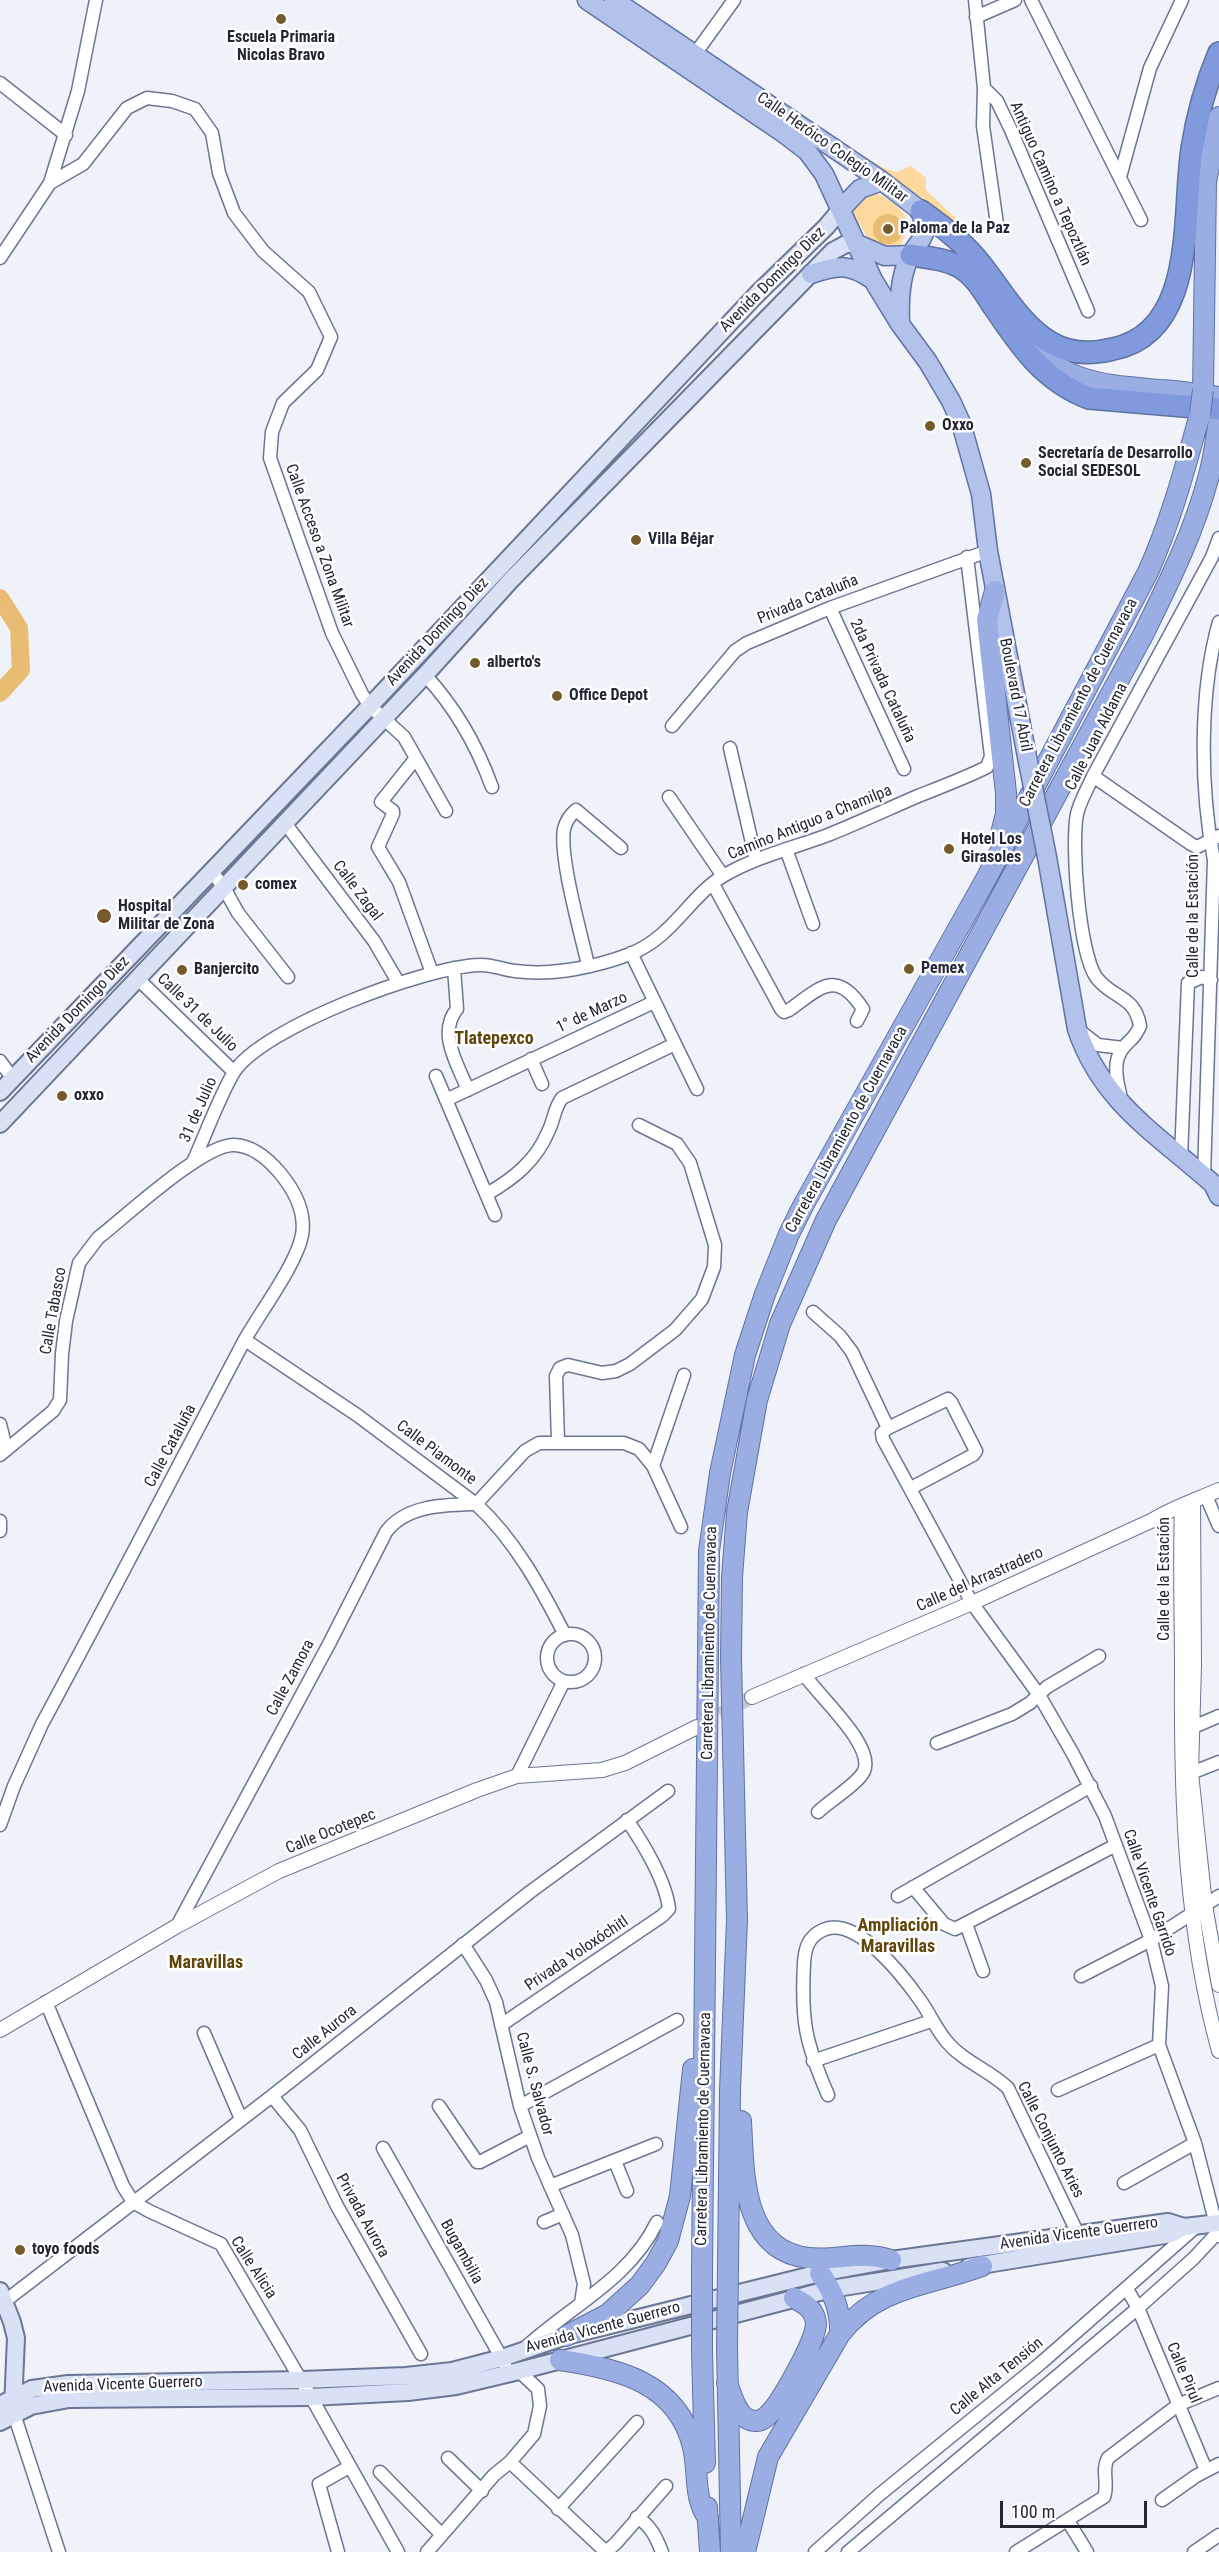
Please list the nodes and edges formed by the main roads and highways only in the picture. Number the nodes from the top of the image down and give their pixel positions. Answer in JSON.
{"nodes":[{"id":1,"x":587,"y":0,"type":"edge"},
{"id":2,"x":614,"y":0,"type":"edge"},
{"id":3,"x":634,"y":5,"type":"edge"},
{"id":4,"x":1219,"y":53,"type":"edge"},
{"id":5,"x":1219,"y":117,"type":"edge"},
{"id":6,"x":882,"y":181,"type":"junction"},
{"id":7,"x":842,"y":208,"type":"junction"},
{"id":8,"x":921,"y":211,"type":"junction"},
{"id":9,"x":857,"y":244,"type":"junction"},
{"id":10,"x":911,"y":255,"type":"junction"},
{"id":11,"x":811,"y":274,"type":"junction"},
{"id":12,"x":873,"y":280,"type":"junction"},
{"id":13,"x":757,"y":294,"type":"junction"},
{"id":14,"x":1008,"y":299,"type":"junction"},
{"id":15,"x":773,"y":311,"type":"junction"},
{"id":16,"x":900,"y":324,"type":"junction"},
{"id":17,"x":1211,"y":394,"type":"edge"},
{"id":18,"x":1209,"y":412,"type":"edge"},
{"id":19,"x":1219,"y":420,"type":"edge"},
{"id":20,"x":995,"y":591,"type":"junction"},
{"id":21,"x":987,"y":877,"type":"junction"},
{"id":22,"x":39,"y":1053,"type":"junction"},
{"id":23,"x":53,"y":1067,"type":"junction"},
{"id":24,"x":0,"y":1092,"type":"edge"},
{"id":25,"x":0,"y":1124,"type":"edge"},
{"id":26,"x":1214,"y":1185,"type":"edge"},
{"id":27,"x":706,"y":1938,"type":"junction"},
{"id":28,"x":735,"y":1995,"type":"junction"},
{"id":29,"x":1209,"y":2228,"type":"edge"},
{"id":30,"x":1020,"y":2242,"type":"junction"},
{"id":31,"x":1022,"y":2259,"type":"junction"},
{"id":32,"x":891,"y":2260,"type":"junction"},
{"id":33,"x":982,"y":2266,"type":"junction"},
{"id":34,"x":826,"y":2281,"type":"junction"},
{"id":35,"x":794,"y":2298,"type":"junction"},
{"id":36,"x":2,"y":2299,"type":"edge"},
{"id":37,"x":597,"y":2327,"type":"junction"},
{"id":38,"x":840,"y":2334,"type":"junction"},
{"id":39,"x":566,"y":2336,"type":"junction"},
{"id":40,"x":602,"y":2348,"type":"junction"},
{"id":41,"x":560,"y":2360,"type":"junction"},
{"id":42,"x":510,"y":2368,"type":"junction"},
{"id":43,"x":726,"y":2383,"type":"junction"},
{"id":44,"x":6,"y":2410,"type":"edge"},
{"id":45,"x":708,"y":2518,"type":"junction"},
{"id":46,"x":710,"y":2552,"type":"edge"},
{"id":47,"x":730,"y":2552,"type":"edge"},
{"id":48,"x":745,"y":2552,"type":"edge"}],
"edges":[{"from":1,"to":7,"type":"main road","name":"Calle Heróico Colegio Militar"},
{"from":2,"to":3,"type":"main road","name":"Calle Heróico Colegio Militar"},
{"from":3,"to":6,"type":"main road","name":"Calle Heróico Colegio Militar"},
{"from":4,"to":14,"type":"highway"},
{"from":5,"to":17,"type":"highway"},
{"from":6,"to":7,"type":"main road","name":"Avenida Domingo Diez"},
{"from":6,"to":8,"type":"main road","name":"Calle Heróico Colegio Militar"},
{"from":7,"to":9,"type":"main road","name":"Calle Heróico Colegio Militar"},
{"from":7,"to":13,"type":"main road","name":"Avenida Domingo Diez"},
{"from":8,"to":10,"type":"main road","name":"Calle Heróico Colegio Militar"},
{"from":8,"to":14,"type":"highway"},
{"from":9,"to":10,"type":"main road"},
{"from":9,"to":11,"type":"main road","name":"Avenida Domingo Diez"},
{"from":9,"to":12,"type":"main road","name":"Boulevard 17 Abril"},
{"from":10,"to":16,"type":"main road"},
{"from":10,"to":18,"type":"highway"},
{"from":11,"to":12,"type":"main road"},
{"from":11,"to":15,"type":"main road","name":"Avenida Domingo Diez"},
{"from":12,"to":16,"type":"main road","name":"Boulevard 17 Abril"},
{"from":13,"to":15,"type":"main road"},
{"from":13,"to":22,"type":"main road","name":"Avenida Domingo Diez"},
{"from":14,"to":17,"type":"highway"},
{"from":15,"to":23,"type":"main road","name":"Avenida Domingo Diez"},
{"from":16,"to":20,"type":"main road","name":"Boulevard 17 Abril"},
{"from":17,"to":18,"type":"highway","name":"Carretera Libramiento de Cuernavaca","bridge":true},
{"from":18,"to":21,"type":"highway","name":"Carretera Libramiento de Cuernavaca"},
{"from":19,"to":28,"type":"highway","name":"Carretera Libramiento de Cuernavaca"},
{"from":20,"to":21,"type":"highway"},
{"from":20,"to":26,"type":"main road","name":"Boulevard 17 Abril","bridge":true},
{"from":21,"to":27,"type":"highway","name":"Carretera Libramiento de Cuernavaca"},
{"from":22,"to":23,"type":"main road"},
{"from":22,"to":24,"type":"main road","name":"Avenida Domingo Diez"},
{"from":23,"to":25,"type":"main road","name":"Avenida Domingo Diez"},
{"from":27,"to":39,"type":"highway"},
{"from":27,"to":45,"type":"highway","name":"Carretera Libramiento de Cuernavaca","bridge":true},
{"from":28,"to":32,"type":"highway"},
{"from":28,"to":43,"type":"highway","name":"Carretera Libramiento de Cuernavaca","bridge":true},
{"from":29,"to":30,"type":"main road","name":"Avenida Vicente Guerrero"},
{"from":29,"to":31,"type":"main road","name":"Avenida Vicente Guerrero"},
{"from":30,"to":31,"type":"main road"},
{"from":30,"to":32,"type":"main road","name":"Avenida Vicente Guerrero"},
{"from":31,"to":33,"type":"main road","name":"Avenida Vicente Guerrero"},
{"from":32,"to":34,"type":"main road","name":"Avenida Vicente Guerrero"},
{"from":33,"to":34,"type":"main road","name":"Avenida Vicente Guerrero"},
{"from":33,"to":38,"type":"highway"},
{"from":34,"to":35,"type":"main road","name":"Avenida Vicente Guerrero"},
{"from":34,"to":37,"type":"main road","name":"Avenida Vicente Guerrero"},
{"from":34,"to":38,"type":"highway"},
{"from":35,"to":40,"type":"main road","name":"Avenida Vicente Guerrero"},
{"from":35,"to":43,"type":"highway"},
{"from":36,"to":44,"type":"main road"},
{"from":37,"to":39,"type":"main road","name":"Avenida Vicente Guerrero"},
{"from":37,"to":40,"type":"main road"},
{"from":38,"to":48,"type":"highway"},
{"from":39,"to":42,"type":"main road","name":"Avenida Vicente Guerrero"},
{"from":40,"to":41,"type":"main road","name":"Avenida Vicente Guerrero"},
{"from":41,"to":42,"type":"main road","name":"Avenida Vicente Guerrero"},
{"from":41,"to":45,"type":"highway"},
{"from":42,"to":44,"type":"main road","name":"Avenida Vicente Guerrero"},
{"from":42,"to":44,"type":"main road","name":"Avenida Vicente Guerrero"},
{"from":43,"to":47,"type":"highway","name":"Carretera Libramiento de Cuernavaca"},
{"from":45,"to":46,"type":"highway","name":"Carretera Libramiento de Cuernavaca"}]}
